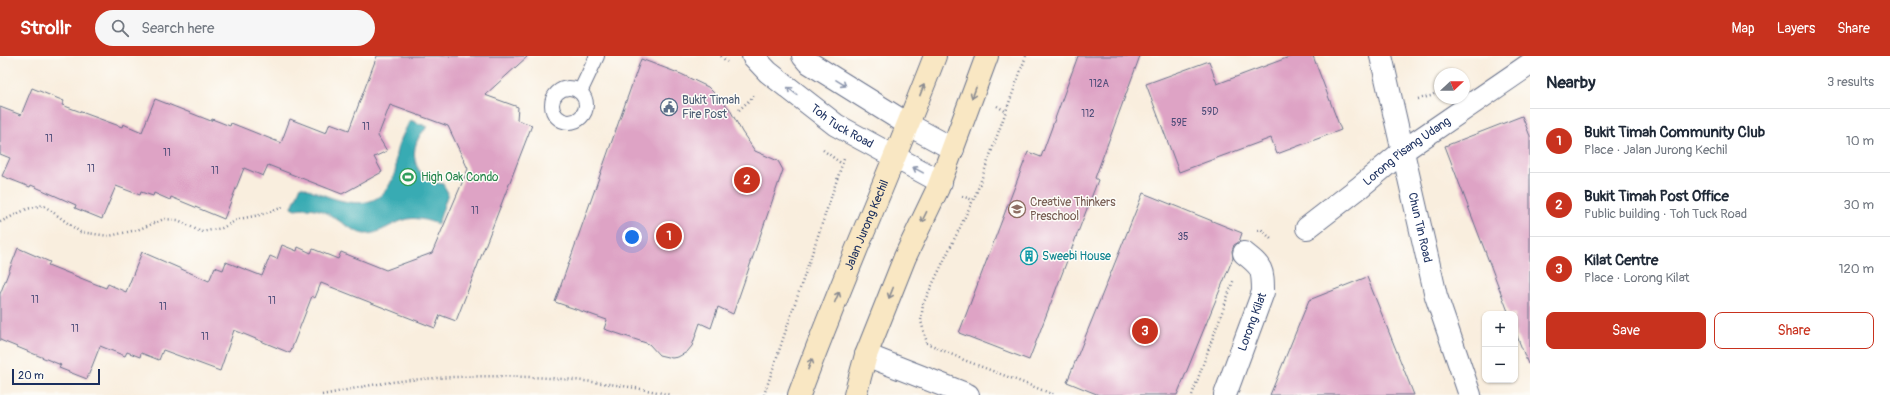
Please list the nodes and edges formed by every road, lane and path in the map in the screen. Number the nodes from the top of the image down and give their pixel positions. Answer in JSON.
{"nodes":[{"id":1,"x":597,"y":56,"type":"edge"},
{"id":2,"x":753,"y":56,"type":"edge"},
{"id":3,"x":803,"y":56,"type":"edge"},
{"id":4,"x":935,"y":56,"type":"edge"},
{"id":5,"x":987,"y":56,"type":"edge"},
{"id":6,"x":1026,"y":56,"type":"edge"},
{"id":7,"x":1381,"y":56,"type":"edge"},
{"id":8,"x":1530,"y":64,"type":"edge"},
{"id":9,"x":580,"y":92,"type":"dead end"},
{"id":10,"x":1434,"y":94,"type":"edge"},
{"id":11,"x":752,"y":98,"type":"dead end"},
{"id":12,"x":1414,"y":100,"type":"dead end"},
{"id":13,"x":739,"y":110,"type":"dead end"},
{"id":14,"x":908,"y":125,"type":"junction"},
{"id":15,"x":853,"y":134,"type":"junction"},
{"id":16,"x":953,"y":149,"type":"junction"},
{"id":17,"x":1403,"y":151,"type":"junction"},
{"id":18,"x":895,"y":157,"type":"junction"},
{"id":19,"x":940,"y":182,"type":"junction"},
{"id":20,"x":284,"y":207,"type":"dead end"},
{"id":21,"x":0,"y":222,"type":"edge"},
{"id":22,"x":1307,"y":228,"type":"dead end"},
{"id":23,"x":1244,"y":253,"type":"joint"},
{"id":24,"x":866,"y":355,"type":"junction"},
{"id":25,"x":322,"y":395,"type":"edge"},
{"id":26,"x":671,"y":395,"type":"edge"},
{"id":27,"x":764,"y":395,"type":"edge"},
{"id":28,"x":799,"y":395,"type":"edge"},
{"id":29,"x":855,"y":395,"type":"edge"},
{"id":30,"x":968,"y":395,"type":"edge"},
{"id":31,"x":1055,"y":395,"type":"edge"},
{"id":32,"x":1192,"y":395,"type":"edge"},
{"id":33,"x":1225,"y":395,"type":"edge"},
{"id":34,"x":1470,"y":395,"type":"edge"}],
"edges":[{"from":1,"to":9,"type":"lane"},
{"from":15,"to":2,"type":"street","name":"Toh Tuck Road","one_way":true},
{"from":3,"to":14,"type":"street","one_way":true},
{"from":14,"to":4,"type":"main road","name":"Jalan Jurong Kechil","one_way":true},
{"from":5,"to":16,"type":"main road","one_way":true},
{"from":6,"to":31,"type":"path"},
{"from":7,"to":17,"type":"street","name":"Chun Tin Road"},
{"from":8,"to":17,"type":"street","name":"Lorong Pisang Udang"},
{"from":10,"to":12,"type":"path"},
{"from":11,"to":13,"type":"path"},
{"from":14,"to":16,"type":"street"},
{"from":14,"to":18,"type":"main road","name":"Jalan Jurong Kechil"},
{"from":15,"to":18,"type":"street","name":"Toh Tuck Road"},
{"from":15,"to":27,"type":"path"},
{"from":16,"to":19,"type":"main road"},
{"from":17,"to":22,"type":"street","name":"Lorong Pisang Udang"},
{"from":17,"to":34,"type":"street","name":"Chun Tin Road"},
{"from":19,"to":18,"type":"street","name":"Toh Tuck Road","one_way":true},
{"from":28,"to":18,"type":"main road","name":"Jalan Jurong Kechil","one_way":true},
{"from":19,"to":24,"type":"main road","one_way":true},
{"from":20,"to":21,"type":"path"},
{"from":23,"to":32,"type":"path"},
{"from":23,"to":33,"type":"street","name":"Lorong Kilat"},
{"from":24,"to":29,"type":"main road"},
{"from":24,"to":30,"type":"street"},
{"from":25,"to":26,"type":"path"}]}
